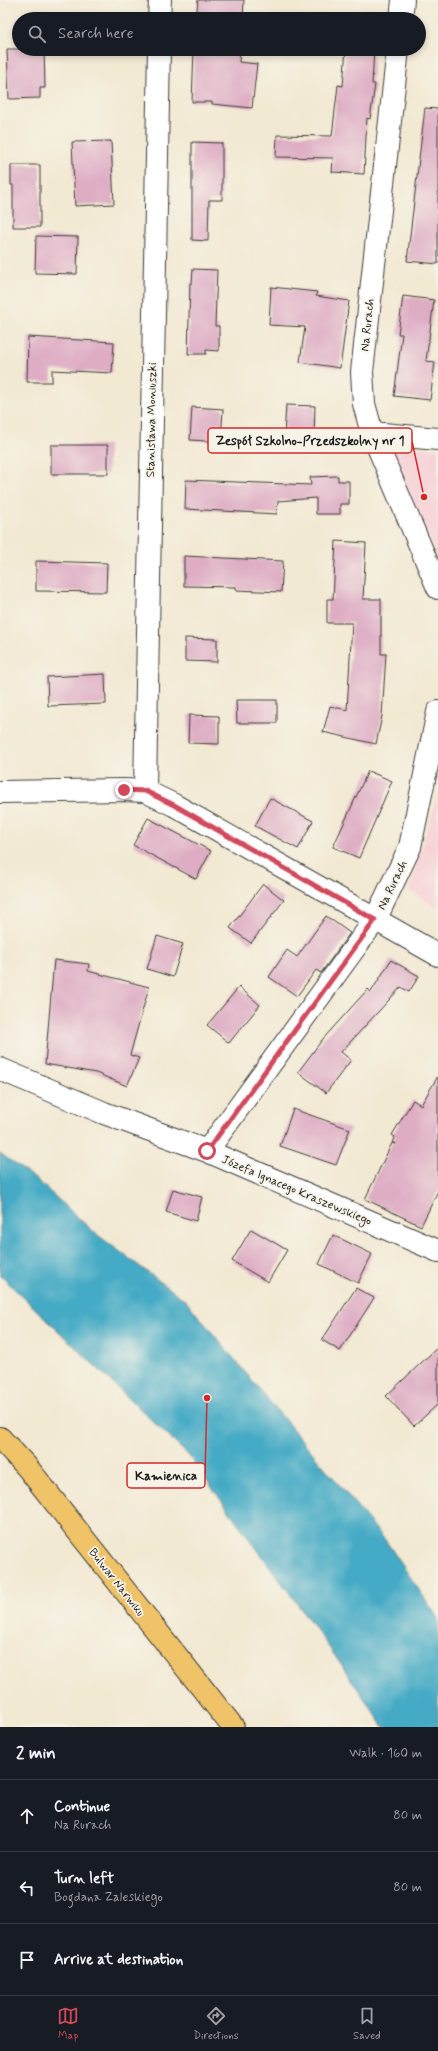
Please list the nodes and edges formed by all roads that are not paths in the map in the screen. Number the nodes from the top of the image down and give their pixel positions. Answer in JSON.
{"nodes":[{"id":1,"x":160,"y":0,"type":"edge"},
{"id":2,"x":403,"y":0,"type":"edge"},
{"id":3,"x":159,"y":12,"type":"edge"},
{"id":4,"x":402,"y":12,"type":"edge"},
{"id":5,"x":159,"y":56,"type":"edge"},
{"id":6,"x":397,"y":56,"type":"edge"},
{"id":7,"x":372,"y":433,"type":"junction"},
{"id":8,"x":438,"y":439,"type":"edge"},
{"id":9,"x":438,"y":588,"type":"edge"},
{"id":10,"x":438,"y":712,"type":"edge"},
{"id":11,"x":145,"y":791,"type":"junction"},
{"id":12,"x":0,"y":792,"type":"edge"},
{"id":13,"x":375,"y":920,"type":"junction"},
{"id":14,"x":438,"y":955,"type":"edge"},
{"id":15,"x":0,"y":1069,"type":"edge"},
{"id":16,"x":207,"y":1151,"type":"junction"},
{"id":17,"x":438,"y":1251,"type":"edge"},
{"id":18,"x":0,"y":1438,"type":"edge"},
{"id":19,"x":233,"y":1727,"type":"edge"}],
"edges":[{"from":1,"to":3,"type":"street"},
{"from":2,"to":4,"type":"street"},
{"from":5,"to":11,"type":"street","name":"Stanisława Moniuszki"},
{"from":6,"to":7,"type":"street","name":"Na Rurach"},
{"from":7,"to":8,"type":"street"},
{"from":7,"to":9,"type":"street","name":"Na Rurach"},
{"from":10,"to":13,"type":"street","name":"Na Rurach"},
{"from":11,"to":12,"type":"street"},
{"from":11,"to":13,"type":"street"},
{"from":13,"to":14,"type":"street"},
{"from":13,"to":16,"type":"street","name":"Na Rurach"},
{"from":15,"to":16,"type":"street","name":"Józefa Ignacego Kraszewskiego"},
{"from":16,"to":17,"type":"street","name":"Józefa Ignacego Kraszewskiego"},
{"from":18,"to":19,"type":"main road","name":"Bulwar Narwiku"}]}
